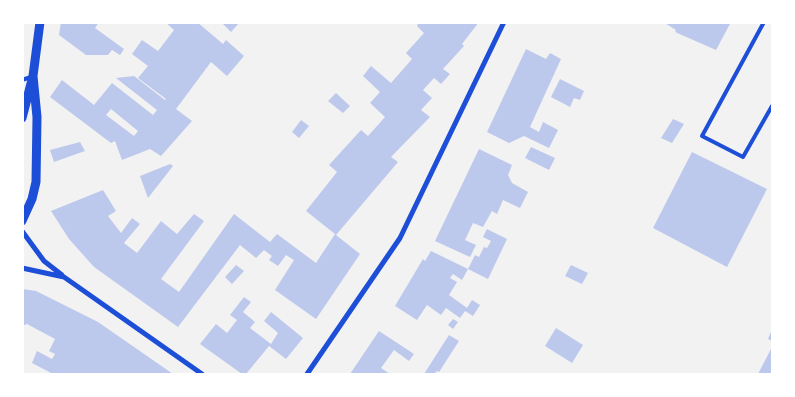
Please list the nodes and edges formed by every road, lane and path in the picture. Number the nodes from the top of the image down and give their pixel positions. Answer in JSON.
{"nodes":[{"id":1,"x":40,"y":22,"type":"edge"},
{"id":2,"x":504,"y":22,"type":"edge"},
{"id":3,"x":764,"y":22,"type":"edge"},
{"id":4,"x":33,"y":76,"type":"junction"},
{"id":5,"x":22,"y":80,"type":"edge"},
{"id":6,"x":772,"y":106,"type":"edge"},
{"id":7,"x":22,"y":118,"type":"edge"},
{"id":8,"x":22,"y":221,"type":"edge"},
{"id":9,"x":22,"y":231,"type":"edge"},
{"id":10,"x":22,"y":268,"type":"edge"},
{"id":11,"x":64,"y":277,"type":"junction"},
{"id":12,"x":202,"y":374,"type":"edge"},
{"id":13,"x":307,"y":374,"type":"edge"}],
"edges":[{"from":1,"to":4,"type":"street"},
{"from":2,"to":13,"type":"street"},
{"from":3,"to":6,"type":"lane"},
{"from":4,"to":5,"type":"lane"},
{"from":4,"to":7,"type":"street"},
{"from":4,"to":8,"type":"street"},
{"from":9,"to":11,"type":"street"},
{"from":10,"to":11,"type":"street"},
{"from":11,"to":12,"type":"street"}]}
